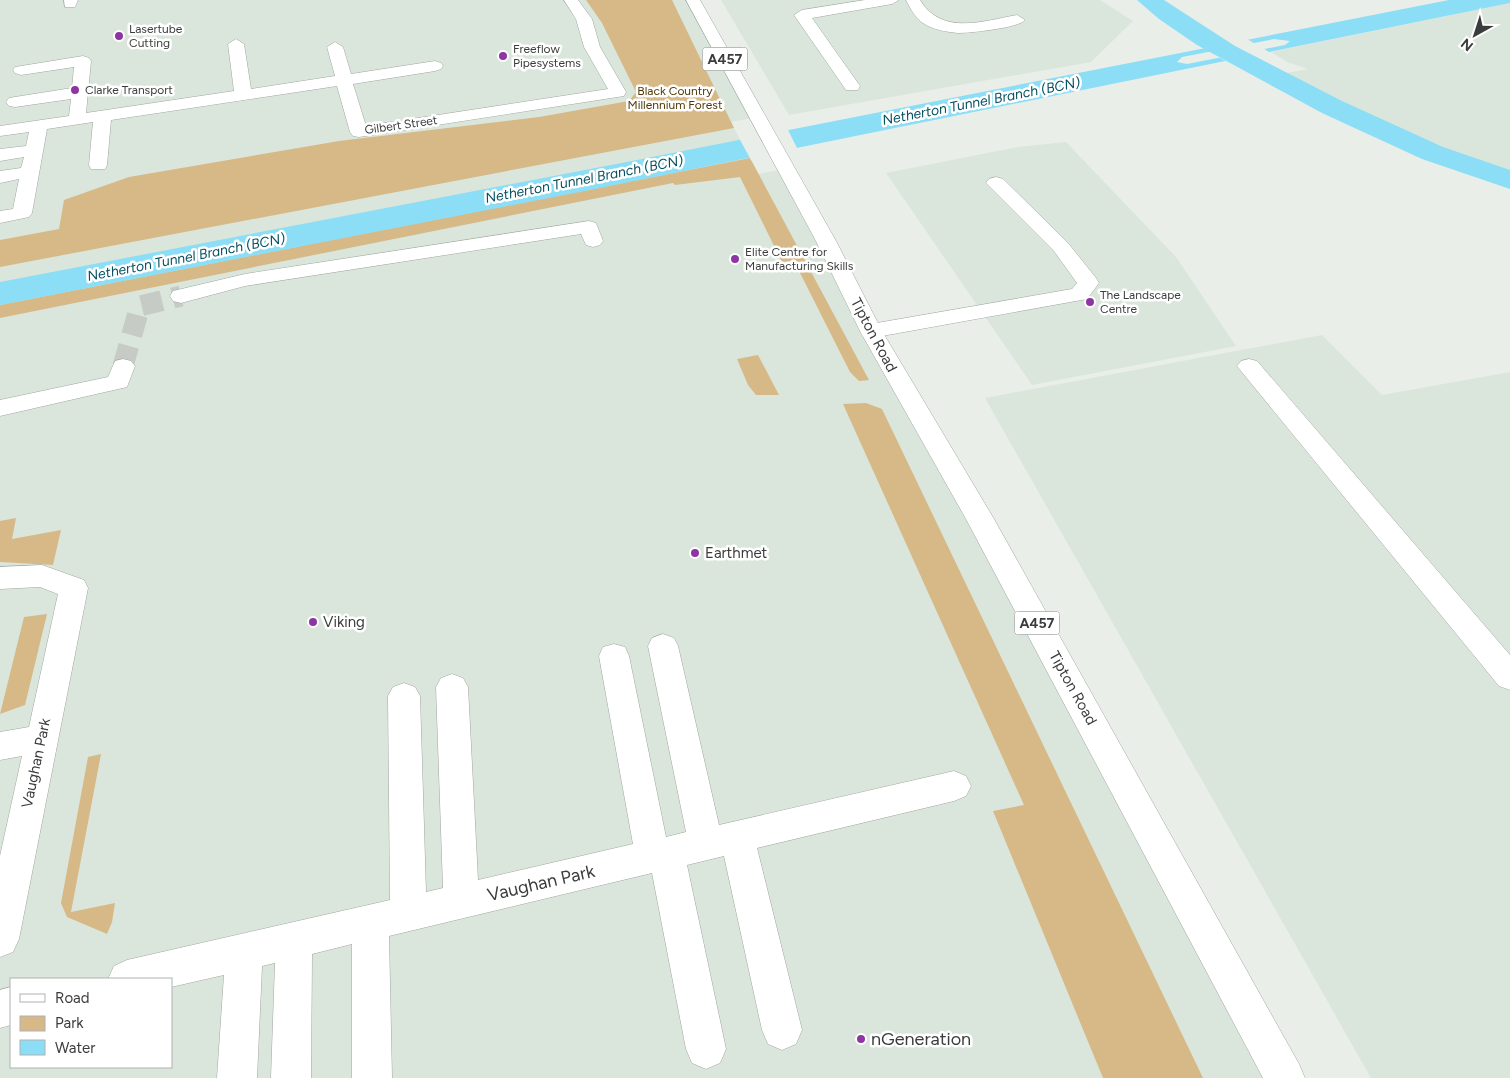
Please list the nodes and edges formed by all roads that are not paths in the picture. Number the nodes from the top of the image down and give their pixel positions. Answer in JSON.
{"nodes":[{"id":1,"x":571,"y":0,"type":"edge"},
{"id":2,"x":693,"y":0,"type":"edge"},
{"id":3,"x":892,"y":0,"type":"edge"},
{"id":4,"x":913,"y":0,"type":"edge"},
{"id":5,"x":1018,"y":20,"type":"dead end"},
{"id":6,"x":236,"y":44,"type":"dead end"},
{"id":7,"x":335,"y":47,"type":"dead end"},
{"id":8,"x":435,"y":66,"type":"dead end"},
{"id":9,"x":344,"y":80,"type":"junction"},
{"id":10,"x":852,"y":86,"type":"dead end"},
{"id":11,"x":243,"y":95,"type":"junction"},
{"id":12,"x":79,"y":98,"type":"junction"},
{"id":13,"x":103,"y":116,"type":"junction"},
{"id":14,"x":39,"y":125,"type":"junction"},
{"id":15,"x":0,"y":131,"type":"edge"},
{"id":16,"x":34,"y":150,"type":"junction"},
{"id":17,"x":0,"y":155,"type":"edge"},
{"id":18,"x":98,"y":165,"type":"dead end"},
{"id":19,"x":30,"y":172,"type":"junction"},
{"id":20,"x":0,"y":177,"type":"edge"},
{"id":21,"x":996,"y":183,"type":"dead end"},
{"id":22,"x":0,"y":216,"type":"edge"},
{"id":23,"x":592,"y":241,"type":"dead end"},
{"id":24,"x":181,"y":296,"type":"tunnel mouth"},
{"id":25,"x":871,"y":331,"type":"junction"},
{"id":26,"x":1249,"y":366,"type":"dead end"},
{"id":27,"x":119,"y":383,"type":"dead end"},
{"id":28,"x":0,"y":408,"type":"edge"},
{"id":29,"x":0,"y":578,"type":"edge"},
{"id":30,"x":663,"y":646,"type":"dead end"},
{"id":31,"x":614,"y":656,"type":"dead end"},
{"id":32,"x":1510,"y":677,"type":"edge"},
{"id":33,"x":452,"y":687,"type":"dead end"},
{"id":34,"x":404,"y":696,"type":"dead end"},
{"id":35,"x":41,"y":738,"type":"junction"},
{"id":36,"x":0,"y":746,"type":"edge"},
{"id":37,"x":954,"y":786,"type":"dead end"},
{"id":38,"x":721,"y":841,"type":"junction"},
{"id":39,"x":660,"y":855,"type":"junction"},
{"id":40,"x":461,"y":902,"type":"junction"},
{"id":41,"x":408,"y":914,"type":"junction"},
{"id":42,"x":370,"y":923,"type":"junction"},
{"id":43,"x":0,"y":939,"type":"edge"},
{"id":44,"x":294,"y":941,"type":"junction"},
{"id":45,"x":244,"y":952,"type":"junction"},
{"id":46,"x":130,"y":978,"type":"edge"},
{"id":47,"x":782,"y":1030,"type":"dead end"},
{"id":48,"x":706,"y":1049,"type":"dead end"},
{"id":49,"x":237,"y":1078,"type":"edge"},
{"id":50,"x":291,"y":1078,"type":"edge"},
{"id":51,"x":372,"y":1078,"type":"edge"},
{"id":52,"x":1285,"y":1078,"type":"edge"}],
"edges":[{"from":1,"to":9,"type":"main road","name":"Gilbert Street"},
{"from":2,"to":25,"type":"main road","name":"Tipton Road","number":"A457"},
{"from":3,"to":10,"type":"main road"},
{"from":4,"to":5,"type":"main road"},
{"from":6,"to":11,"type":"main road"},
{"from":7,"to":9,"type":"main road"},
{"from":8,"to":9,"type":"main road"},
{"from":9,"to":11,"type":"main road"},
{"from":11,"to":13,"type":"main road"},
{"from":12,"to":12,"type":"main road"},
{"from":12,"to":13,"type":"main road"},
{"from":12,"to":14,"type":"main road"},
{"from":13,"to":18,"type":"main road"},
{"from":14,"to":15,"type":"main road"},
{"from":14,"to":16,"type":"main road"},
{"from":16,"to":17,"type":"main road"},
{"from":16,"to":19,"type":"main road"},
{"from":19,"to":20,"type":"main road"},
{"from":19,"to":22,"type":"main road"},
{"from":21,"to":25,"type":"main road"},
{"from":23,"to":24,"type":"main road"},
{"from":25,"to":52,"type":"main road","name":"Tipton Road","number":"A457"},
{"from":26,"to":32,"type":"main road"},
{"from":27,"to":28,"type":"main road"},
{"from":29,"to":35,"type":"main road","name":"Vaughan Park"},
{"from":30,"to":38,"type":"main road"},
{"from":31,"to":39,"type":"main road"},
{"from":33,"to":40,"type":"main road"},
{"from":34,"to":41,"type":"main road"},
{"from":35,"to":36,"type":"main road"},
{"from":35,"to":43,"type":"main road","name":"Vaughan Park"},
{"from":37,"to":38,"type":"main road","name":"Vaughan Park"},
{"from":38,"to":39,"type":"main road","name":"Vaughan Park"},
{"from":38,"to":47,"type":"main road"},
{"from":39,"to":40,"type":"main road","name":"Vaughan Park"},
{"from":39,"to":48,"type":"main road"},
{"from":40,"to":41,"type":"main road","name":"Vaughan Park"},
{"from":41,"to":42,"type":"main road","name":"Vaughan Park"},
{"from":42,"to":44,"type":"main road","name":"Vaughan Park"},
{"from":42,"to":51,"type":"main road"},
{"from":44,"to":45,"type":"main road","name":"Vaughan Park"},
{"from":44,"to":50,"type":"main road"},
{"from":45,"to":46,"type":"main road","name":"Vaughan Park"},
{"from":45,"to":49,"type":"main road"}]}
